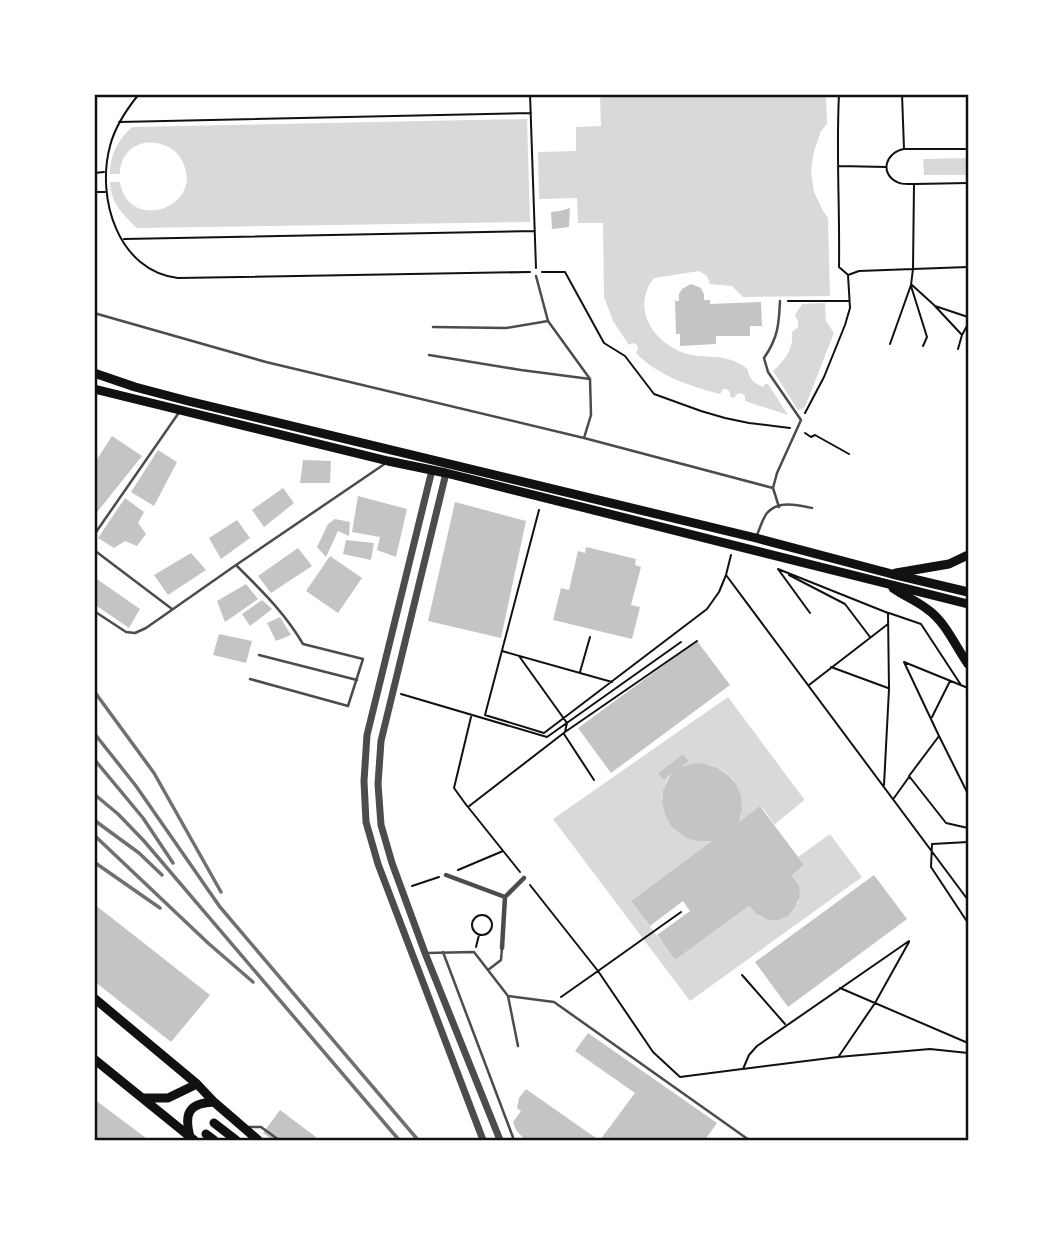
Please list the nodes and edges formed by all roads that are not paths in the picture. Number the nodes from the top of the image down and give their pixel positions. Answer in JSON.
{"nodes":[{"id":1,"x":536,"y":276,"type":"dead end"},
{"id":2,"x":780,"y":301,"type":"road end"},
{"id":3,"x":94,"y":313,"type":"edge"},
{"id":4,"x":548,"y":321,"type":"junction"},
{"id":5,"x":433,"y":327,"type":"dead end"},
{"id":6,"x":429,"y":355,"type":"dead end"},
{"id":7,"x":94,"y":373,"type":"edge"},
{"id":8,"x":590,"y":379,"type":"junction"},
{"id":9,"x":94,"y":389,"type":"edge"},
{"id":10,"x":180,"y":411,"type":"junction"},
{"id":11,"x":584,"y":438,"type":"junction"},
{"id":12,"x":388,"y":461,"type":"junction"},
{"id":13,"x":432,"y":470,"type":"junction"},
{"id":14,"x":446,"y":473,"type":"junction"},
{"id":15,"x":773,"y":488,"type":"junction"},
{"id":16,"x":779,"y":507,"type":"junction"},
{"id":17,"x":812,"y":508,"type":"dead end"},
{"id":18,"x":94,"y":536,"type":"edge"},
{"id":19,"x":756,"y":538,"type":"junction"},
{"id":20,"x":94,"y":550,"type":"edge"},
{"id":21,"x":968,"y":555,"type":"edge"},
{"id":22,"x":236,"y":565,"type":"junction"},
{"id":23,"x":892,"y":574,"type":"junction"},
{"id":24,"x":888,"y":585,"type":"junction"},
{"id":25,"x":968,"y":592,"type":"edge"},
{"id":26,"x":968,"y":604,"type":"edge"},
{"id":27,"x":172,"y":609,"type":"junction"},
{"id":28,"x":94,"y":611,"type":"edge"},
{"id":29,"x":259,"y":655,"type":"dead end"},
{"id":30,"x":968,"y":664,"type":"edge"},
{"id":31,"x":250,"y":679,"type":"dead end"},
{"id":32,"x":357,"y":680,"type":"junction"},
{"id":33,"x":446,"y":875,"type":"dead end"},
{"id":34,"x":524,"y":878,"type":"road end"},
{"id":35,"x":505,"y":897,"type":"junction"},
{"id":36,"x":502,"y":948,"type":"joint"},
{"id":37,"x":443,"y":952,"type":"junction"},
{"id":38,"x":425,"y":953,"type":"junction"},
{"id":39,"x":412,"y":957,"type":"junction"},
{"id":40,"x":488,"y":970,"type":"junction"},
{"id":41,"x":508,"y":996,"type":"junction"},
{"id":42,"x":94,"y":998,"type":"edge"},
{"id":43,"x":518,"y":1046,"type":"dead end"},
{"id":44,"x":94,"y":1059,"type":"edge"},
{"id":45,"x":197,"y":1084,"type":"junction"},
{"id":46,"x":142,"y":1098,"type":"junction"},
{"id":47,"x":214,"y":1102,"type":"junction"},
{"id":48,"x":214,"y":1123,"type":"dead end"},
{"id":49,"x":241,"y":1127,"type":"junction"},
{"id":50,"x":206,"y":1133,"type":"dead end"},
{"id":51,"x":192,"y":1139,"type":"edge"},
{"id":52,"x":214,"y":1140,"type":"edge"},
{"id":53,"x":236,"y":1140,"type":"edge"},
{"id":54,"x":258,"y":1140,"type":"edge"},
{"id":55,"x":279,"y":1140,"type":"edge"},
{"id":56,"x":483,"y":1140,"type":"edge"},
{"id":57,"x":499,"y":1140,"type":"edge"},
{"id":58,"x":514,"y":1140,"type":"edge"},
{"id":59,"x":749,"y":1140,"type":"edge"}],
"edges":[{"from":1,"to":4,"type":"lane"},
{"from":2,"to":15,"type":"lane"},
{"from":3,"to":11,"type":"lane"},
{"from":4,"to":5,"type":"lane"},
{"from":4,"to":8,"type":"lane"},
{"from":6,"to":8,"type":"lane"},
{"from":7,"to":19,"type":"main road"},
{"from":8,"to":11,"type":"lane"},
{"from":9,"to":10,"type":"main road"},
{"from":10,"to":12,"type":"main road"},
{"from":10,"to":18,"type":"lane"},
{"from":11,"to":15,"type":"lane"},
{"from":12,"to":13,"type":"main road"},
{"from":12,"to":22,"type":"lane"},
{"from":13,"to":14,"type":"main road"},
{"from":13,"to":39,"type":"street"},
{"from":14,"to":24,"type":"main road"},
{"from":14,"to":38,"type":"street"},
{"from":15,"to":16,"type":"lane"},
{"from":16,"to":17,"type":"lane"},
{"from":16,"to":19,"type":"lane"},
{"from":19,"to":23,"type":"main road"},
{"from":20,"to":27,"type":"lane"},
{"from":21,"to":23,"type":"main road"},
{"from":22,"to":27,"type":"lane"},
{"from":22,"to":32,"type":"lane"},
{"from":23,"to":25,"type":"main road"},
{"from":24,"to":26,"type":"main road"},
{"from":24,"to":30,"type":"main road"},
{"from":27,"to":28,"type":"lane"},
{"from":29,"to":32,"type":"lane"},
{"from":31,"to":32,"type":"lane"},
{"from":33,"to":35,"type":"street"},
{"from":34,"to":35,"type":"street"},
{"from":35,"to":36,"type":"street"},
{"from":36,"to":40,"type":"lane"},
{"from":37,"to":38,"type":"lane"},
{"from":37,"to":40,"type":"lane"},
{"from":37,"to":58,"type":"lane"},
{"from":38,"to":39,"type":"street"},
{"from":38,"to":57,"type":"street"},
{"from":39,"to":56,"type":"street"},
{"from":40,"to":41,"type":"lane"},
{"from":41,"to":43,"type":"lane"},
{"from":41,"to":59,"type":"lane"},
{"from":42,"to":45,"type":"main road"},
{"from":44,"to":46,"type":"main road"},
{"from":45,"to":46,"type":"main road"},
{"from":45,"to":47,"type":"main road"},
{"from":46,"to":51,"type":"main road"},
{"from":47,"to":49,"type":"main road"},
{"from":47,"to":51,"type":"main road"},
{"from":48,"to":53,"type":"main road"},
{"from":49,"to":54,"type":"main road"},
{"from":49,"to":55,"type":"lane"},
{"from":50,"to":52,"type":"main road"}]}
